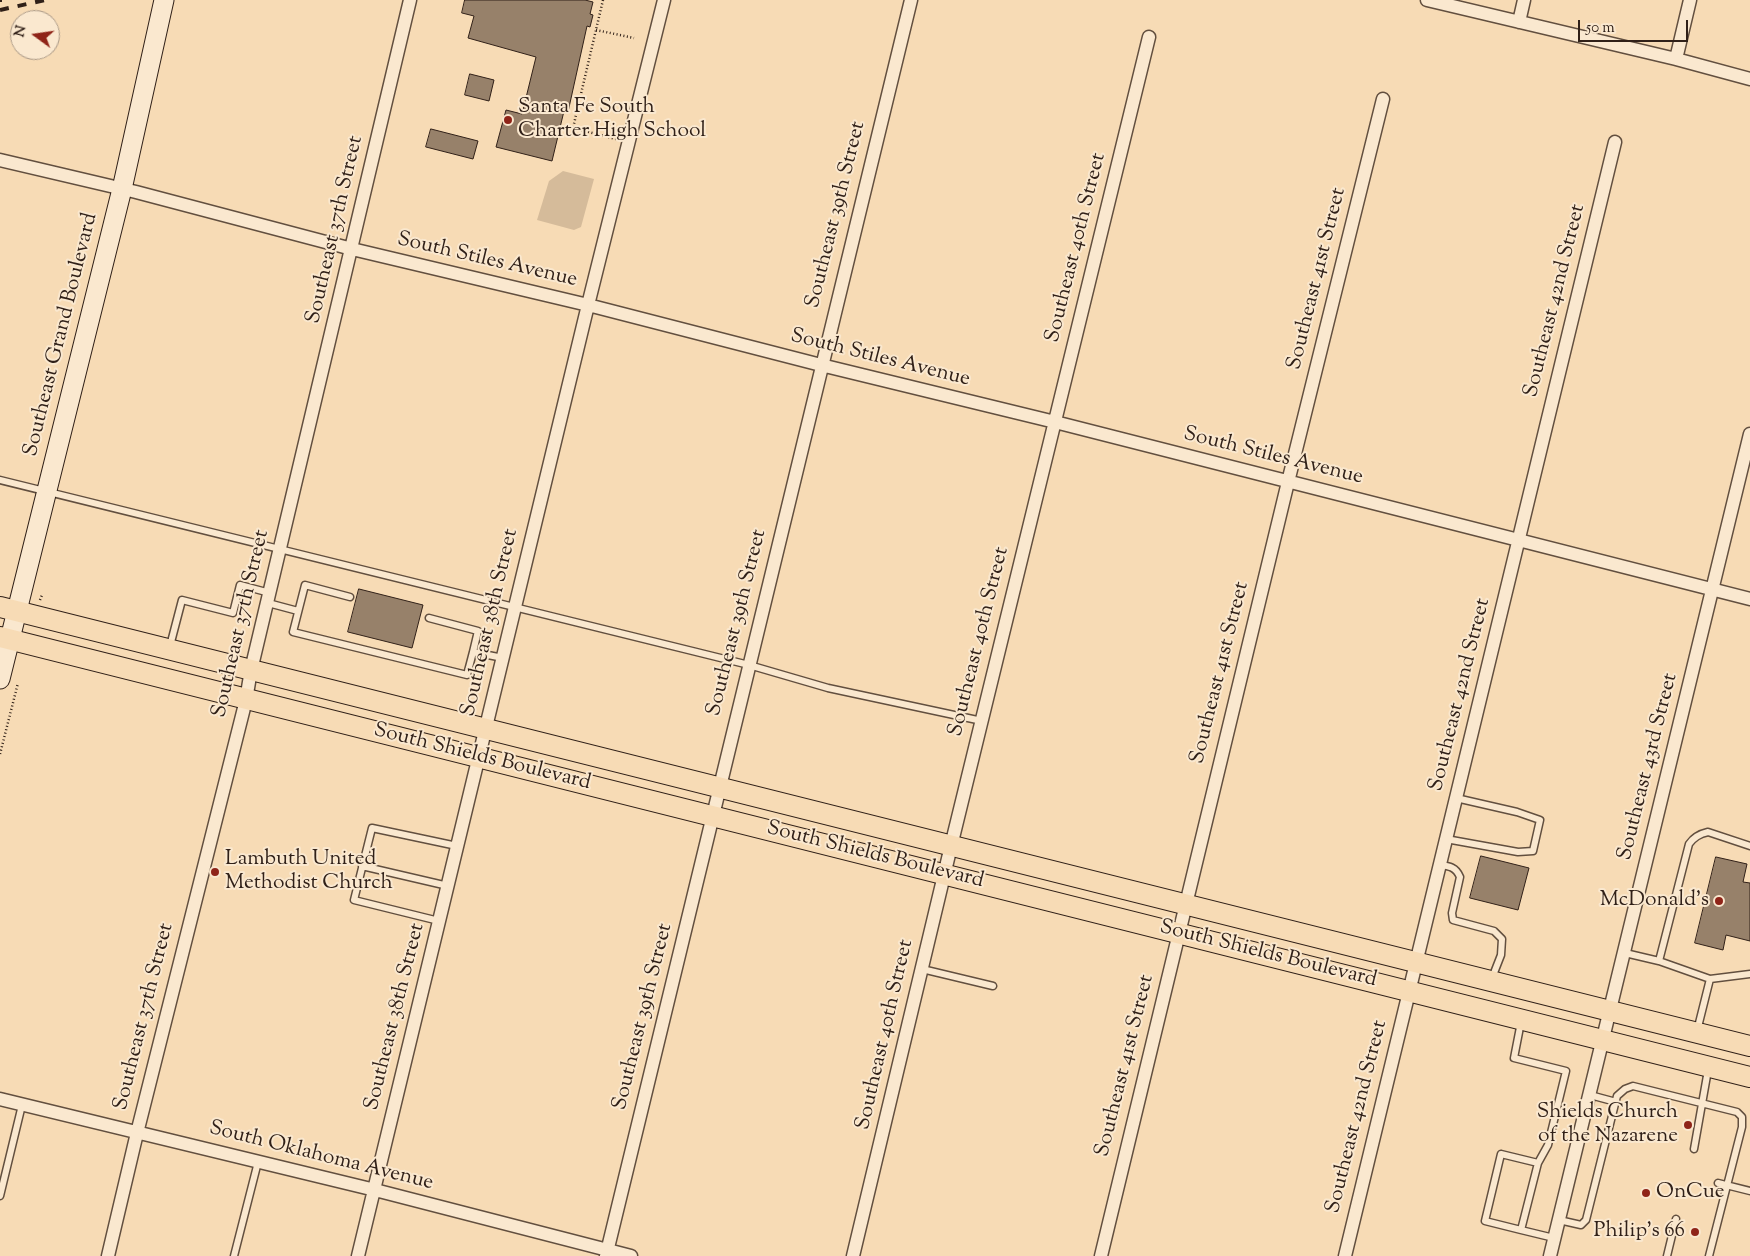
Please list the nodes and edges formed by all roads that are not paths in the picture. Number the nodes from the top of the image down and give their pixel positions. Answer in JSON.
{"nodes":[{"id":1,"x":164,"y":0,"type":"edge"},
{"id":2,"x":410,"y":0,"type":"edge"},
{"id":3,"x":911,"y":0,"type":"edge"},
{"id":4,"x":1427,"y":0,"type":"edge"},
{"id":5,"x":1524,"y":0,"type":"edge"},
{"id":6,"x":1690,"y":0,"type":"edge"},
{"id":7,"x":661,"y":1,"type":"edge"},
{"id":8,"x":1518,"y":22,"type":"junction"},
{"id":9,"x":1149,"y":37,"type":"dead end"},
{"id":10,"x":1676,"y":59,"type":"junction"},
{"id":11,"x":1750,"y":79,"type":"edge"},
{"id":12,"x":1383,"y":99,"type":"dead end"},
{"id":13,"x":1615,"y":142,"type":"dead end"},
{"id":14,"x":0,"y":160,"type":"edge"},
{"id":15,"x":122,"y":189,"type":"junction"},
{"id":16,"x":352,"y":249,"type":"junction"},
{"id":17,"x":588,"y":306,"type":"junction"},
{"id":18,"x":821,"y":366,"type":"junction"},
{"id":19,"x":1055,"y":422,"type":"junction"},
{"id":20,"x":1750,"y":434,"type":"edge"},
{"id":21,"x":0,"y":480,"type":"edge"},
{"id":22,"x":1288,"y":482,"type":"junction"},
{"id":23,"x":46,"y":491,"type":"junction"},
{"id":24,"x":1519,"y":539,"type":"junction"},
{"id":25,"x":280,"y":548,"type":"junction"},
{"id":26,"x":1713,"y":589,"type":"junction"},
{"id":27,"x":350,"y":597,"type":"dead end"},
{"id":28,"x":269,"y":598,"type":"junction"},
{"id":29,"x":1750,"y":599,"type":"edge"},
{"id":30,"x":515,"y":607,"type":"junction"},
{"id":31,"x":8,"y":609,"type":"edge"},
{"id":32,"x":298,"y":611,"type":"junction"},
{"id":33,"x":429,"y":618,"type":"dead end"},
{"id":34,"x":5,"y":638,"type":"edge"},
{"id":35,"x":169,"y":650,"type":"junction"},
{"id":36,"x":473,"y":652,"type":"junction"},
{"id":37,"x":503,"y":658,"type":"junction"},
{"id":38,"x":749,"y":665,"type":"junction"},
{"id":39,"x":251,"y":670,"type":"junction"},
{"id":40,"x":0,"y":680,"type":"edge"},
{"id":41,"x":246,"y":700,"type":"junction"},
{"id":42,"x":982,"y":721,"type":"junction"},
{"id":43,"x":486,"y":729,"type":"junction"},
{"id":44,"x":479,"y":757,"type":"junction"},
{"id":45,"x":719,"y":788,"type":"junction"},
{"id":46,"x":1456,"y":798,"type":"junction"},
{"id":47,"x":713,"y":816,"type":"junction"},
{"id":48,"x":1446,"y":839,"type":"junction"},
{"id":49,"x":457,"y":846,"type":"junction"},
{"id":50,"x":951,"y":846,"type":"junction"},
{"id":51,"x":1750,"y":846,"type":"edge"},
{"id":52,"x":1440,"y":864,"type":"junction"},
{"id":53,"x":362,"y":866,"type":"junction"},
{"id":54,"x":945,"y":874,"type":"junction"},
{"id":55,"x":448,"y":886,"type":"junction"},
{"id":56,"x":1186,"y":904,"type":"junction"},
{"id":57,"x":439,"y":921,"type":"junction"},
{"id":58,"x":1180,"y":932,"type":"junction"},
{"id":59,"x":1625,"y":953,"type":"junction"},
{"id":60,"x":1659,"y":961,"type":"junction"},
{"id":61,"x":1416,"y":962,"type":"junction"},
{"id":62,"x":922,"y":969,"type":"junction"},
{"id":63,"x":1750,"y":974,"type":"edge"},
{"id":64,"x":1710,"y":979,"type":"junction"},
{"id":65,"x":1491,"y":981,"type":"junction"},
{"id":66,"x":993,"y":986,"type":"dead end"},
{"id":67,"x":1410,"y":991,"type":"junction"},
{"id":68,"x":1611,"y":1011,"type":"junction"},
{"id":69,"x":1522,"y":1018,"type":"junction"},
{"id":70,"x":1696,"y":1033,"type":"junction"},
{"id":71,"x":1604,"y":1039,"type":"junction"},
{"id":72,"x":1750,"y":1046,"type":"edge"},
{"id":73,"x":1709,"y":1066,"type":"junction"},
{"id":74,"x":1750,"y":1077,"type":"edge"},
{"id":75,"x":1590,"y":1095,"type":"junction"},
{"id":76,"x":0,"y":1099,"type":"edge"},
{"id":77,"x":1616,"y":1102,"type":"junction"},
{"id":78,"x":1701,"y":1103,"type":"junction"},
{"id":79,"x":22,"y":1105,"type":"junction"},
{"id":80,"x":137,"y":1133,"type":"junction"},
{"id":81,"x":1694,"y":1149,"type":"dead end"},
{"id":82,"x":258,"y":1162,"type":"junction"},
{"id":83,"x":1538,"y":1163,"type":"junction"},
{"id":84,"x":1718,"y":1183,"type":"dead end"},
{"id":85,"x":1727,"y":1185,"type":"junction"},
{"id":86,"x":374,"y":1190,"type":"junction"},
{"id":87,"x":1750,"y":1191,"type":"edge"},
{"id":88,"x":0,"y":1196,"type":"edge"},
{"id":89,"x":1676,"y":1219,"type":"dead end"},
{"id":90,"x":1559,"y":1220,"type":"junction"},
{"id":91,"x":1521,"y":1230,"type":"junction"},
{"id":92,"x":1554,"y":1238,"type":"junction"},
{"id":93,"x":607,"y":1253,"type":"edge"},
{"id":94,"x":108,"y":1256,"type":"edge"},
{"id":95,"x":234,"y":1256,"type":"edge"},
{"id":96,"x":358,"y":1256,"type":"edge"},
{"id":97,"x":631,"y":1256,"type":"edge"},
{"id":98,"x":853,"y":1256,"type":"edge"},
{"id":99,"x":1101,"y":1256,"type":"edge"},
{"id":100,"x":1345,"y":1256,"type":"edge"},
{"id":101,"x":1550,"y":1256,"type":"edge"},
{"id":102,"x":1667,"y":1256,"type":"edge"},
{"id":103,"x":1709,"y":1256,"type":"edge"}],
"edges":[{"from":1,"to":15,"type":"street","name":"Southeast Grand Boulevard"},
{"from":2,"to":16,"type":"street","name":"Southeast 37th Street"},
{"from":3,"to":18,"type":"street","name":"Southeast 39th Street"},
{"from":4,"to":8,"type":"street"},
{"from":5,"to":8,"type":"street"},
{"from":6,"to":10,"type":"street"},
{"from":7,"to":17,"type":"street","name":"Southeast 38th Street"},
{"from":8,"to":10,"type":"street"},
{"from":9,"to":19,"type":"street","name":"Southeast 40th Street"},
{"from":10,"to":11,"type":"street"},
{"from":12,"to":22,"type":"street","name":"Southeast 41st Street"},
{"from":13,"to":24,"type":"street","name":"Southeast 42nd Street"},
{"from":14,"to":15,"type":"street","name":"South Stiles Avenue"},
{"from":15,"to":16,"type":"street","name":"South Stiles Avenue"},
{"from":15,"to":23,"type":"street","name":"Southeast Grand Boulevard"},
{"from":16,"to":17,"type":"street","name":"South Stiles Avenue"},
{"from":16,"to":25,"type":"street","name":"Southeast 37th Street"},
{"from":17,"to":18,"type":"street","name":"South Stiles Avenue"},
{"from":17,"to":30,"type":"street","name":"Southeast 38th Street"},
{"from":18,"to":19,"type":"street","name":"South Stiles Avenue"},
{"from":18,"to":38,"type":"street","name":"Southeast 39th Street"},
{"from":19,"to":22,"type":"street","name":"South Stiles Avenue"},
{"from":19,"to":42,"type":"street","name":"Southeast 40th Street"},
{"from":20,"to":26,"type":"street","name":"Southeast 43rd Street"},
{"from":21,"to":23,"type":"lane"},
{"from":22,"to":24,"type":"street","name":"South Stiles Avenue"},
{"from":22,"to":56,"type":"street","name":"Southeast 41st Street"},
{"from":23,"to":25,"type":"lane"},
{"from":23,"to":31,"type":"street","name":"Southeast Grand Boulevard"},
{"from":24,"to":26,"type":"street","name":"South Stiles Avenue"},
{"from":24,"to":46,"type":"street","name":"Southeast 42nd Street"},
{"from":25,"to":28,"type":"street","name":"Southeast 37th Street"},
{"from":25,"to":30,"type":"lane"},
{"from":26,"to":29,"type":"street","name":"South Stiles Avenue"},
{"from":26,"to":59,"type":"street","name":"Southeast 43rd Street"},
{"from":27,"to":32,"type":"lane"},
{"from":28,"to":32,"type":"lane"},
{"from":28,"to":35,"type":"lane"},
{"from":28,"to":39,"type":"street","name":"Southeast 37th Street"},
{"from":30,"to":37,"type":"street","name":"Southeast 38th Street"},
{"from":30,"to":38,"type":"lane"},
{"from":31,"to":34,"type":"street","name":"Southeast Grand Boulevard"},
{"from":31,"to":35,"type":"main road","name":"South Shields Boulevard"},
{"from":32,"to":36,"type":"lane"},
{"from":33,"to":36,"type":"lane"},
{"from":34,"to":40,"type":"street","name":"Southeast Grand Boulevard"},
{"from":34,"to":41,"type":"main road","name":"South Shields Boulevard"},
{"from":35,"to":39,"type":"main road","name":"South Shields Boulevard"},
{"from":36,"to":37,"type":"lane"},
{"from":37,"to":43,"type":"street","name":"Southeast 38th Street"},
{"from":38,"to":42,"type":"lane"},
{"from":38,"to":45,"type":"street","name":"Southeast 39th Street"},
{"from":39,"to":41,"type":"street","name":"Southeast 37th Street"},
{"from":39,"to":43,"type":"main road","name":"South Shields Boulevard"},
{"from":41,"to":44,"type":"main road","name":"South Shields Boulevard"},
{"from":41,"to":80,"type":"street","name":"Southeast 37th Street"},
{"from":42,"to":50,"type":"street","name":"Southeast 40th Street"},
{"from":43,"to":44,"type":"street","name":"Southeast 38th Street"},
{"from":43,"to":45,"type":"main road","name":"South Shields Boulevard"},
{"from":44,"to":47,"type":"main road","name":"South Shields Boulevard"},
{"from":44,"to":49,"type":"street","name":"Southeast 38th Street"},
{"from":45,"to":47,"type":"street","name":"Southeast 39th Street"},
{"from":45,"to":50,"type":"main road","name":"South Shields Boulevard"},
{"from":46,"to":48,"type":"street","name":"Southeast 42nd Street"},
{"from":46,"to":48,"type":"lane"},
{"from":47,"to":54,"type":"main road","name":"South Shields Boulevard"},
{"from":47,"to":93,"type":"street","name":"Southeast 39th Street"},
{"from":48,"to":52,"type":"street","name":"Southeast 42nd Street"},
{"from":49,"to":53,"type":"lane"},
{"from":49,"to":55,"type":"street","name":"Southeast 38th Street"},
{"from":50,"to":54,"type":"street","name":"Southeast 40th Street"},
{"from":50,"to":56,"type":"main road","name":"South Shields Boulevard"},
{"from":51,"to":60,"type":"lane"},
{"from":52,"to":61,"type":"street","name":"Southeast 42nd Street"},
{"from":52,"to":65,"type":"lane"},
{"from":53,"to":55,"type":"lane"},
{"from":53,"to":57,"type":"lane"},
{"from":54,"to":58,"type":"main road","name":"South Shields Boulevard"},
{"from":54,"to":62,"type":"street","name":"Southeast 40th Street"},
{"from":55,"to":57,"type":"street","name":"Southeast 38th Street"},
{"from":56,"to":58,"type":"street","name":"Southeast 41st Street"},
{"from":56,"to":61,"type":"main road","name":"South Shields Boulevard"},
{"from":57,"to":86,"type":"street","name":"Southeast 38th Street"},
{"from":58,"to":67,"type":"main road","name":"South Shields Boulevard"},
{"from":58,"to":99,"type":"street","name":"Southeast 41st Street"},
{"from":59,"to":60,"type":"lane"},
{"from":59,"to":68,"type":"street","name":"Southeast 43rd Street"},
{"from":60,"to":64,"type":"lane"},
{"from":61,"to":65,"type":"main road","name":"South Shields Boulevard"},
{"from":61,"to":67,"type":"street","name":"Southeast 42nd Street"},
{"from":62,"to":66,"type":"lane"},
{"from":62,"to":98,"type":"street","name":"Southeast 40th Street"},
{"from":63,"to":64,"type":"lane"},
{"from":64,"to":70,"type":"lane"},
{"from":65,"to":68,"type":"main road","name":"South Shields Boulevard"},
{"from":67,"to":69,"type":"main road","name":"South Shields Boulevard"},
{"from":67,"to":100,"type":"street","name":"Southeast 42nd Street"},
{"from":68,"to":70,"type":"main road","name":"South Shields Boulevard"},
{"from":68,"to":71,"type":"street","name":"Southeast 43rd Street"},
{"from":69,"to":71,"type":"main road","name":"South Shields Boulevard"},
{"from":69,"to":83,"type":"lane"},
{"from":70,"to":72,"type":"main road","name":"South Shields Boulevard"},
{"from":71,"to":73,"type":"main road","name":"South Shields Boulevard"},
{"from":71,"to":75,"type":"street","name":"Southeast 43rd Street"},
{"from":73,"to":74,"type":"main road","name":"South Shields Boulevard"},
{"from":73,"to":78,"type":"lane"},
{"from":75,"to":77,"type":"lane"},
{"from":75,"to":90,"type":"street","name":"Southeast 43rd Street"},
{"from":76,"to":79,"type":"street","name":"South Oklahoma Avenue"},
{"from":77,"to":78,"type":"lane"},
{"from":77,"to":90,"type":"lane"},
{"from":78,"to":81,"type":"lane"},
{"from":78,"to":85,"type":"lane"},
{"from":79,"to":80,"type":"street","name":"South Oklahoma Avenue"},
{"from":79,"to":88,"type":"lane"},
{"from":80,"to":82,"type":"street","name":"South Oklahoma Avenue"},
{"from":80,"to":94,"type":"street","name":"Southeast 37th Street"},
{"from":82,"to":86,"type":"street","name":"South Oklahoma Avenue"},
{"from":82,"to":95,"type":"lane"},
{"from":83,"to":91,"type":"lane"},
{"from":83,"to":91,"type":"lane"},
{"from":84,"to":85,"type":"lane"},
{"from":85,"to":87,"type":"lane"},
{"from":85,"to":103,"type":"lane"},
{"from":86,"to":93,"type":"street","name":"South Oklahoma Avenue"},
{"from":86,"to":96,"type":"street","name":"Southeast 38th Street"},
{"from":89,"to":102,"type":"lane"},
{"from":90,"to":92,"type":"street","name":"Southeast 43rd Street"},
{"from":91,"to":92,"type":"lane"},
{"from":92,"to":101,"type":"street","name":"Southeast 43rd Street"},
{"from":93,"to":97,"type":"street","name":"South Oklahoma Avenue"}]}
